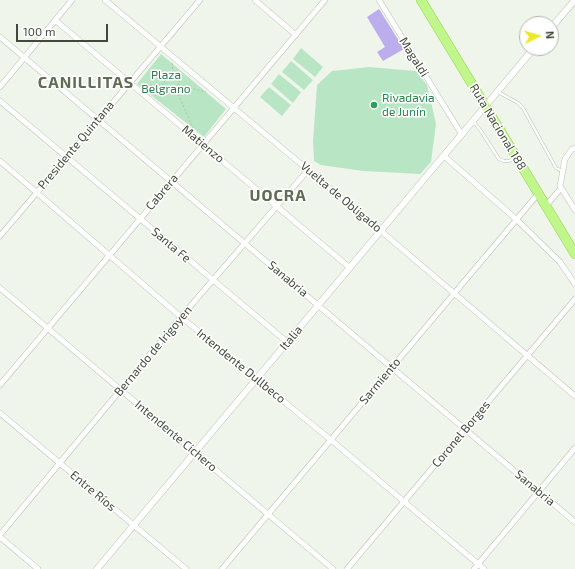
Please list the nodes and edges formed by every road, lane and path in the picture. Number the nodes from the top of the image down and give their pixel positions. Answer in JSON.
{"nodes":[{"id":1,"x":72,"y":0,"type":"edge"},
{"id":2,"x":105,"y":0,"type":"edge"},
{"id":3,"x":200,"y":0,"type":"edge"},
{"id":4,"x":255,"y":0,"type":"edge"},
{"id":5,"x":325,"y":0,"type":"edge"},
{"id":6,"x":379,"y":0,"type":"edge"},
{"id":7,"x":421,"y":0,"type":"edge"},
{"id":8,"x":575,"y":0,"type":"edge"},
{"id":9,"x":559,"y":19,"type":"edge"},
{"id":10,"x":55,"y":20,"type":"junction"},
{"id":11,"x":296,"y":34,"type":"junction"},
{"id":12,"x":0,"y":37,"type":"edge"},
{"id":13,"x":160,"y":46,"type":"junction"},
{"id":14,"x":527,"y":56,"type":"edge"},
{"id":15,"x":24,"y":58,"type":"junction"},
{"id":16,"x":171,"y":72,"type":"dead end"},
{"id":17,"x":164,"y":81,"type":"dead end"},
{"id":18,"x":132,"y":84,"type":"junction"},
{"id":19,"x":165,"y":84,"type":"junction"},
{"id":20,"x":178,"y":85,"type":"junction"},
{"id":21,"x":0,"y":86,"type":"edge"},
{"id":22,"x":174,"y":87,"type":"junction"},
{"id":23,"x":206,"y":92,"type":"dead end"},
{"id":24,"x":497,"y":92,"type":"junction"},
{"id":25,"x":0,"y":100,"type":"edge"},
{"id":26,"x":485,"y":106,"type":"junction"},
{"id":27,"x":234,"y":108,"type":"junction"},
{"id":28,"x":98,"y":120,"type":"junction"},
{"id":29,"x":473,"y":121,"type":"junction"},
{"id":30,"x":193,"y":128,"type":"dead end"},
{"id":31,"x":462,"y":135,"type":"junction"},
{"id":32,"x":203,"y":144,"type":"junction"},
{"id":33,"x":575,"y":148,"type":"edge"},
{"id":34,"x":444,"y":156,"type":"junction"},
{"id":35,"x":67,"y":157,"type":"junction"},
{"id":36,"x":516,"y":157,"type":"junction"},
{"id":37,"x":0,"y":161,"type":"edge"},
{"id":38,"x":308,"y":170,"type":"junction"},
{"id":39,"x":562,"y":171,"type":"junction"},
{"id":40,"x":172,"y":182,"type":"junction"},
{"id":41,"x":561,"y":188,"type":"junction"},
{"id":42,"x":37,"y":192,"type":"junction"},
{"id":43,"x":538,"y":194,"type":"junction"},
{"id":44,"x":277,"y":206,"type":"junction"},
{"id":45,"x":546,"y":206,"type":"junction"},
{"id":46,"x":575,"y":210,"type":"edge"},
{"id":47,"x":140,"y":219,"type":"junction"},
{"id":48,"x":516,"y":219,"type":"junction"},
{"id":49,"x":381,"y":231,"type":"junction"},
{"id":50,"x":0,"y":236,"type":"edge"},
{"id":51,"x":245,"y":243,"type":"junction"},
{"id":52,"x":575,"y":254,"type":"edge"},
{"id":53,"x":110,"y":255,"type":"junction"},
{"id":54,"x":350,"y":268,"type":"junction"},
{"id":55,"x":213,"y":280,"type":"junction"},
{"id":56,"x":575,"y":284,"type":"edge"},
{"id":57,"x":0,"y":288,"type":"edge"},
{"id":58,"x":454,"y":292,"type":"junction"},
{"id":59,"x":575,"y":299,"type":"edge"},
{"id":60,"x":318,"y":305,"type":"junction"},
{"id":61,"x":181,"y":317,"type":"junction"},
{"id":62,"x":48,"y":328,"type":"junction"},
{"id":63,"x":287,"y":342,"type":"junction"},
{"id":64,"x":528,"y":355,"type":"junction"},
{"id":65,"x":392,"y":367,"type":"junction"},
{"id":66,"x":256,"y":379,"type":"junction"},
{"id":67,"x":0,"y":385,"type":"edge"},
{"id":68,"x":121,"y":390,"type":"junction"},
{"id":69,"x":575,"y":396,"type":"edge"},
{"id":70,"x":0,"y":413,"type":"edge"},
{"id":71,"x":465,"y":429,"type":"junction"},
{"id":72,"x":331,"y":440,"type":"junction"},
{"id":73,"x":575,"y":448,"type":"edge"},
{"id":74,"x":194,"y":452,"type":"junction"},
{"id":75,"x":60,"y":463,"type":"junction"},
{"id":76,"x":539,"y":491,"type":"junction"},
{"id":77,"x":404,"y":502,"type":"junction"},
{"id":78,"x":268,"y":514,"type":"junction"},
{"id":79,"x":575,"y":522,"type":"edge"},
{"id":80,"x":133,"y":525,"type":"junction"},
{"id":81,"x":0,"y":536,"type":"edge"},
{"id":82,"x":478,"y":564,"type":"junction"},
{"id":83,"x":38,"y":569,"type":"edge"},
{"id":84,"x":96,"y":569,"type":"edge"},
{"id":85,"x":186,"y":569,"type":"edge"},
{"id":86,"x":222,"y":569,"type":"edge"},
{"id":87,"x":333,"y":569,"type":"edge"},
{"id":88,"x":347,"y":569,"type":"edge"},
{"id":89,"x":474,"y":569,"type":"edge"},
{"id":90,"x":484,"y":569,"type":"edge"}],
"edges":[{"from":1,"to":10,"type":"street"},
{"from":2,"to":13,"type":"street","name":"Vuelta de Obligado"},
{"from":3,"to":13,"type":"street","name":"Presidente Quintana"},
{"from":4,"to":11,"type":"street"},
{"from":5,"to":11,"type":"street","name":"Cabrera"},
{"from":6,"to":31,"type":"street","name":"Magaldi"},
{"from":7,"to":26,"type":"highway","name":"Ruta Nacional 188"},
{"from":8,"to":9,"type":"street"},
{"from":10,"to":15,"type":"street"},
{"from":10,"to":18,"type":"street","name":"Matienzo"},
{"from":11,"to":27,"type":"street","name":"Cabrera"},
{"from":12,"to":15,"type":"street","name":"Sanabria"},
{"from":13,"to":18,"type":"street","name":"Presidente Quintana"},
{"from":13,"to":27,"type":"street","name":"Vuelta de Obligado"},
{"from":14,"to":24,"type":"street","name":"Italia"},
{"from":15,"to":21,"type":"street"},
{"from":15,"to":28,"type":"street","name":"Sanabria"},
{"from":16,"to":20,"type":"path"},
{"from":17,"to":19,"type":"path"},
{"from":18,"to":19,"type":"path"},
{"from":18,"to":28,"type":"street","name":"Presidente Quintana"},
{"from":18,"to":32,"type":"street","name":"Matienzo"},
{"from":19,"to":22,"type":"path"},
{"from":20,"to":22,"type":"path"},
{"from":20,"to":23,"type":"path"},
{"from":22,"to":30,"type":"path"},
{"from":24,"to":26,"type":"street","name":"Italia"},
{"from":24,"to":39,"type":"lane"},
{"from":25,"to":35,"type":"street","name":"Santa Fe"},
{"from":26,"to":29,"type":"street","name":"Italia"},
{"from":26,"to":36,"type":"highway","name":"Ruta Nacional 188"},
{"from":27,"to":32,"type":"street","name":"Cabrera"},
{"from":27,"to":38,"type":"street","name":"Vuelta de Obligado"},
{"from":28,"to":35,"type":"street","name":"Presidente Quintana"},
{"from":28,"to":40,"type":"street","name":"Sanabria"},
{"from":29,"to":31,"type":"street","name":"Italia"},
{"from":29,"to":36,"type":"lane"},
{"from":31,"to":34,"type":"street","name":"Italia"},
{"from":32,"to":40,"type":"street","name":"Cabrera"},
{"from":32,"to":44,"type":"street","name":"Matienzo"},
{"from":33,"to":39,"type":"street"},
{"from":34,"to":48,"type":"street"},
{"from":34,"to":49,"type":"street","name":"Italia"},
{"from":35,"to":42,"type":"street","name":"Presidente Quintana"},
{"from":35,"to":47,"type":"street","name":"Santa Fe"},
{"from":36,"to":43,"type":"highway","name":"Ruta Nacional 188"},
{"from":37,"to":42,"type":"street","name":"Intendente Dullbeco"},
{"from":38,"to":44,"type":"street","name":"Bernardo de Irigoyen"},
{"from":38,"to":49,"type":"street","name":"Vuelta de Obligado"},
{"from":39,"to":41,"type":"street"},
{"from":40,"to":47,"type":"street","name":"Cabrera"},
{"from":40,"to":51,"type":"street","name":"Sanabria"},
{"from":41,"to":45,"type":"street"},
{"from":41,"to":46,"type":"street"},
{"from":42,"to":50,"type":"street","name":"Presidente Quintana"},
{"from":42,"to":53,"type":"street","name":"Intendente Dullbeco"},
{"from":43,"to":45,"type":"highway","name":"Ruta Nacional 188"},
{"from":43,"to":48,"type":"street","name":"Sarmiento"},
{"from":44,"to":51,"type":"street","name":"Bernardo de Irigoyen"},
{"from":44,"to":54,"type":"street","name":"Matienzo"},
{"from":45,"to":52,"type":"highway","name":"Ruta Nacional 188"},
{"from":47,"to":53,"type":"street","name":"Cabrera"},
{"from":47,"to":55,"type":"street","name":"Santa Fe"},
{"from":48,"to":56,"type":"street"},
{"from":48,"to":58,"type":"street","name":"Sarmiento"},
{"from":49,"to":54,"type":"street","name":"Italia"},
{"from":49,"to":58,"type":"street","name":"Vuelta de Obligado"},
{"from":51,"to":55,"type":"street","name":"Bernardo de Irigoyen"},
{"from":51,"to":60,"type":"street","name":"Sanabria"},
{"from":53,"to":61,"type":"street","name":"Intendente Dullbeco"},
{"from":53,"to":62,"type":"street","name":"Cabrera"},
{"from":54,"to":60,"type":"street","name":"Italia"},
{"from":55,"to":61,"type":"street","name":"Bernardo de Irigoyen"},
{"from":55,"to":63,"type":"street","name":"Santa Fe"},
{"from":57,"to":62,"type":"street","name":"Intendente Cichero"},
{"from":58,"to":64,"type":"street","name":"Vuelta de Obligado"},
{"from":58,"to":65,"type":"street","name":"Sarmiento"},
{"from":59,"to":64,"type":"street","name":"Coronel Borges"},
{"from":60,"to":63,"type":"street","name":"Italia"},
{"from":60,"to":65,"type":"street","name":"Sanabria"},
{"from":61,"to":66,"type":"street","name":"Intendente Dullbeco"},
{"from":61,"to":68,"type":"street","name":"Bernardo de Irigoyen"},
{"from":62,"to":67,"type":"street","name":"Cabrera"},
{"from":62,"to":68,"type":"street","name":"Intendente Cichero"},
{"from":63,"to":66,"type":"street","name":"Italia"},
{"from":64,"to":69,"type":"street","name":"Vuelta de Obligado"},
{"from":64,"to":71,"type":"street","name":"Coronel Borges"},
{"from":65,"to":71,"type":"street","name":"Sanabria"},
{"from":65,"to":72,"type":"street","name":"Sarmiento"},
{"from":66,"to":72,"type":"street","name":"Intendente Dullbeco"},
{"from":66,"to":74,"type":"street","name":"Italia"},
{"from":68,"to":74,"type":"street","name":"Intendente Cichero"},
{"from":68,"to":75,"type":"street","name":"Bernardo de Irigoyen"},
{"from":70,"to":75,"type":"street","name":"Entre Ríos"},
{"from":71,"to":76,"type":"street","name":"Sanabria"},
{"from":71,"to":77,"type":"street","name":"Coronel Borges"},
{"from":72,"to":77,"type":"street","name":"Intendente Dullbeco"},
{"from":72,"to":78,"type":"street","name":"Sarmiento"},
{"from":73,"to":76,"type":"street"},
{"from":74,"to":78,"type":"street","name":"Intendente Cichero"},
{"from":74,"to":80,"type":"street","name":"Italia"},
{"from":75,"to":80,"type":"street","name":"Entre Ríos"},
{"from":75,"to":81,"type":"street","name":"Bernardo de Irigoyen"},
{"from":76,"to":79,"type":"street","name":"Sanabria"},
{"from":76,"to":82,"type":"street"},
{"from":77,"to":82,"type":"street","name":"Intendente Dullbeco"},
{"from":77,"to":88,"type":"street","name":"Coronel Borges"},
{"from":78,"to":86,"type":"street","name":"Sarmiento"},
{"from":78,"to":87,"type":"street","name":"Intendente Cichero"},
{"from":80,"to":84,"type":"street","name":"Italia"},
{"from":80,"to":85,"type":"street","name":"Entre Ríos"},
{"from":81,"to":83,"type":"street"},
{"from":82,"to":89,"type":"street"},
{"from":82,"to":90,"type":"street","name":"Intendente Dullbeco"}]}
